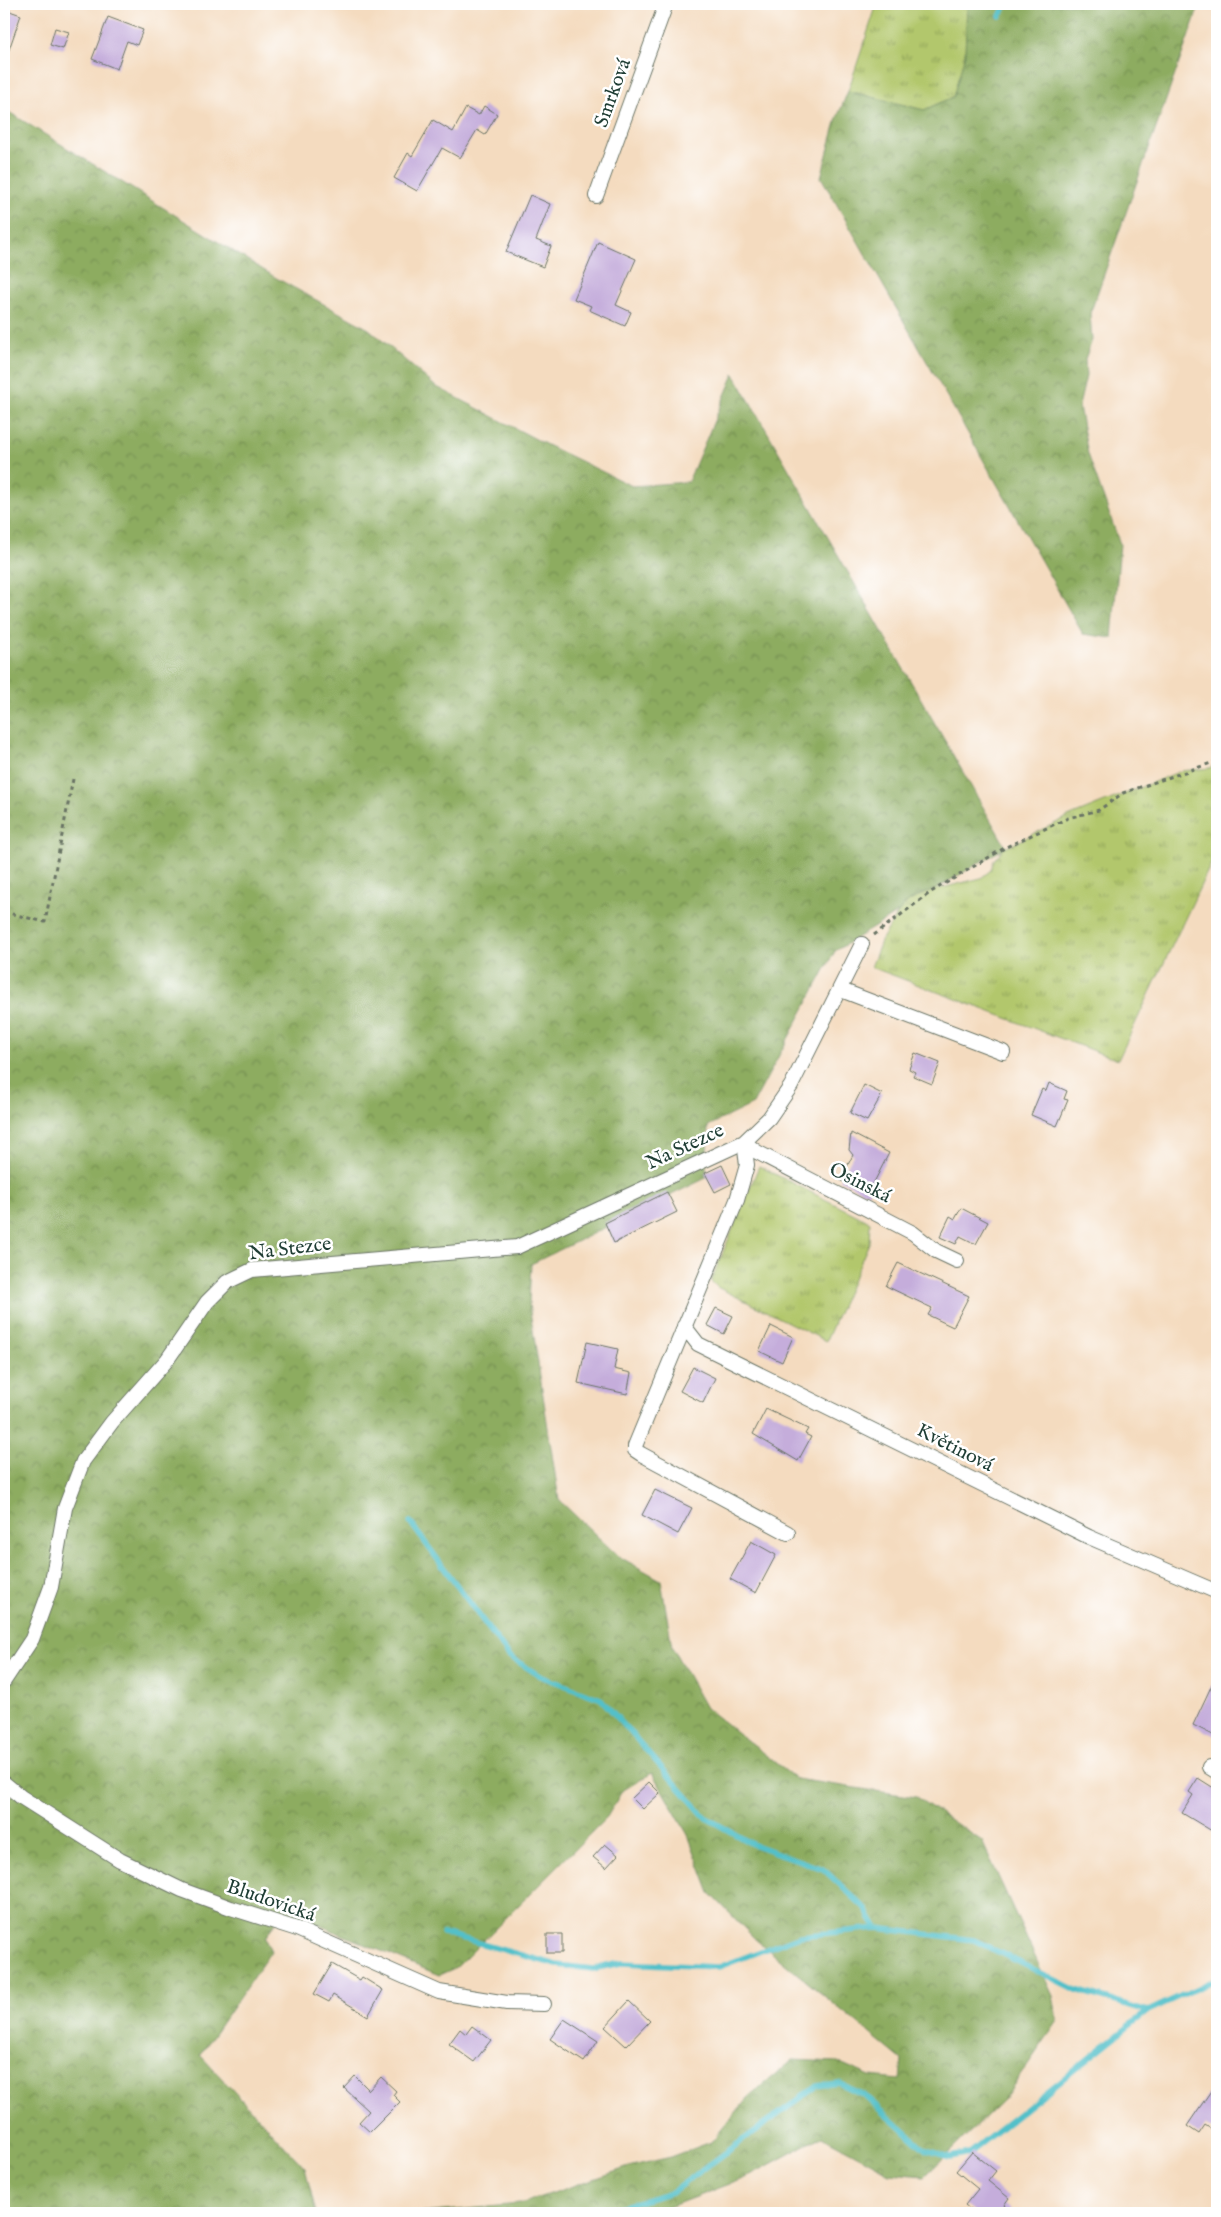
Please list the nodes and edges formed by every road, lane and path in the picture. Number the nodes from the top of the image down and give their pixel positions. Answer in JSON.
{"nodes":[{"id":1,"x":666,"y":4,"type":"edge"},
{"id":2,"x":596,"y":196,"type":"dead end"},
{"id":3,"x":1217,"y":761,"type":"edge"},
{"id":4,"x":74,"y":779,"type":"dead end"},
{"id":5,"x":4,"y":912,"type":"edge"},
{"id":6,"x":862,"y":944,"type":"joint"},
{"id":7,"x":841,"y":990,"type":"junction"},
{"id":8,"x":1003,"y":1052,"type":"dead end"},
{"id":9,"x":744,"y":1142,"type":"junction"},
{"id":10,"x":957,"y":1260,"type":"dead end"},
{"id":11,"x":684,"y":1326,"type":"junction"},
{"id":12,"x":788,"y":1533,"type":"dead end"},
{"id":13,"x":1217,"y":1592,"type":"edge"},
{"id":14,"x":4,"y":1681,"type":"edge"},
{"id":15,"x":4,"y":1783,"type":"edge"},
{"id":16,"x":544,"y":2004,"type":"dead end"}],
"edges":[{"from":1,"to":2,"type":"street","name":"Smrková"},
{"from":3,"to":6,"type":"path"},
{"from":4,"to":5,"type":"path"},
{"from":6,"to":7,"type":"street","name":"Na Stezce"},
{"from":7,"to":8,"type":"street"},
{"from":7,"to":9,"type":"street","name":"Na Stezce"},
{"from":9,"to":10,"type":"street","name":"Osinská"},
{"from":9,"to":11,"type":"street","name":"Na Stezce"},
{"from":9,"to":14,"type":"street","name":"Na Stezce"},
{"from":11,"to":12,"type":"street","name":"Na Stezce"},
{"from":11,"to":13,"type":"street","name":"Květinová"},
{"from":15,"to":16,"type":"street","name":"Bludovická"}]}
